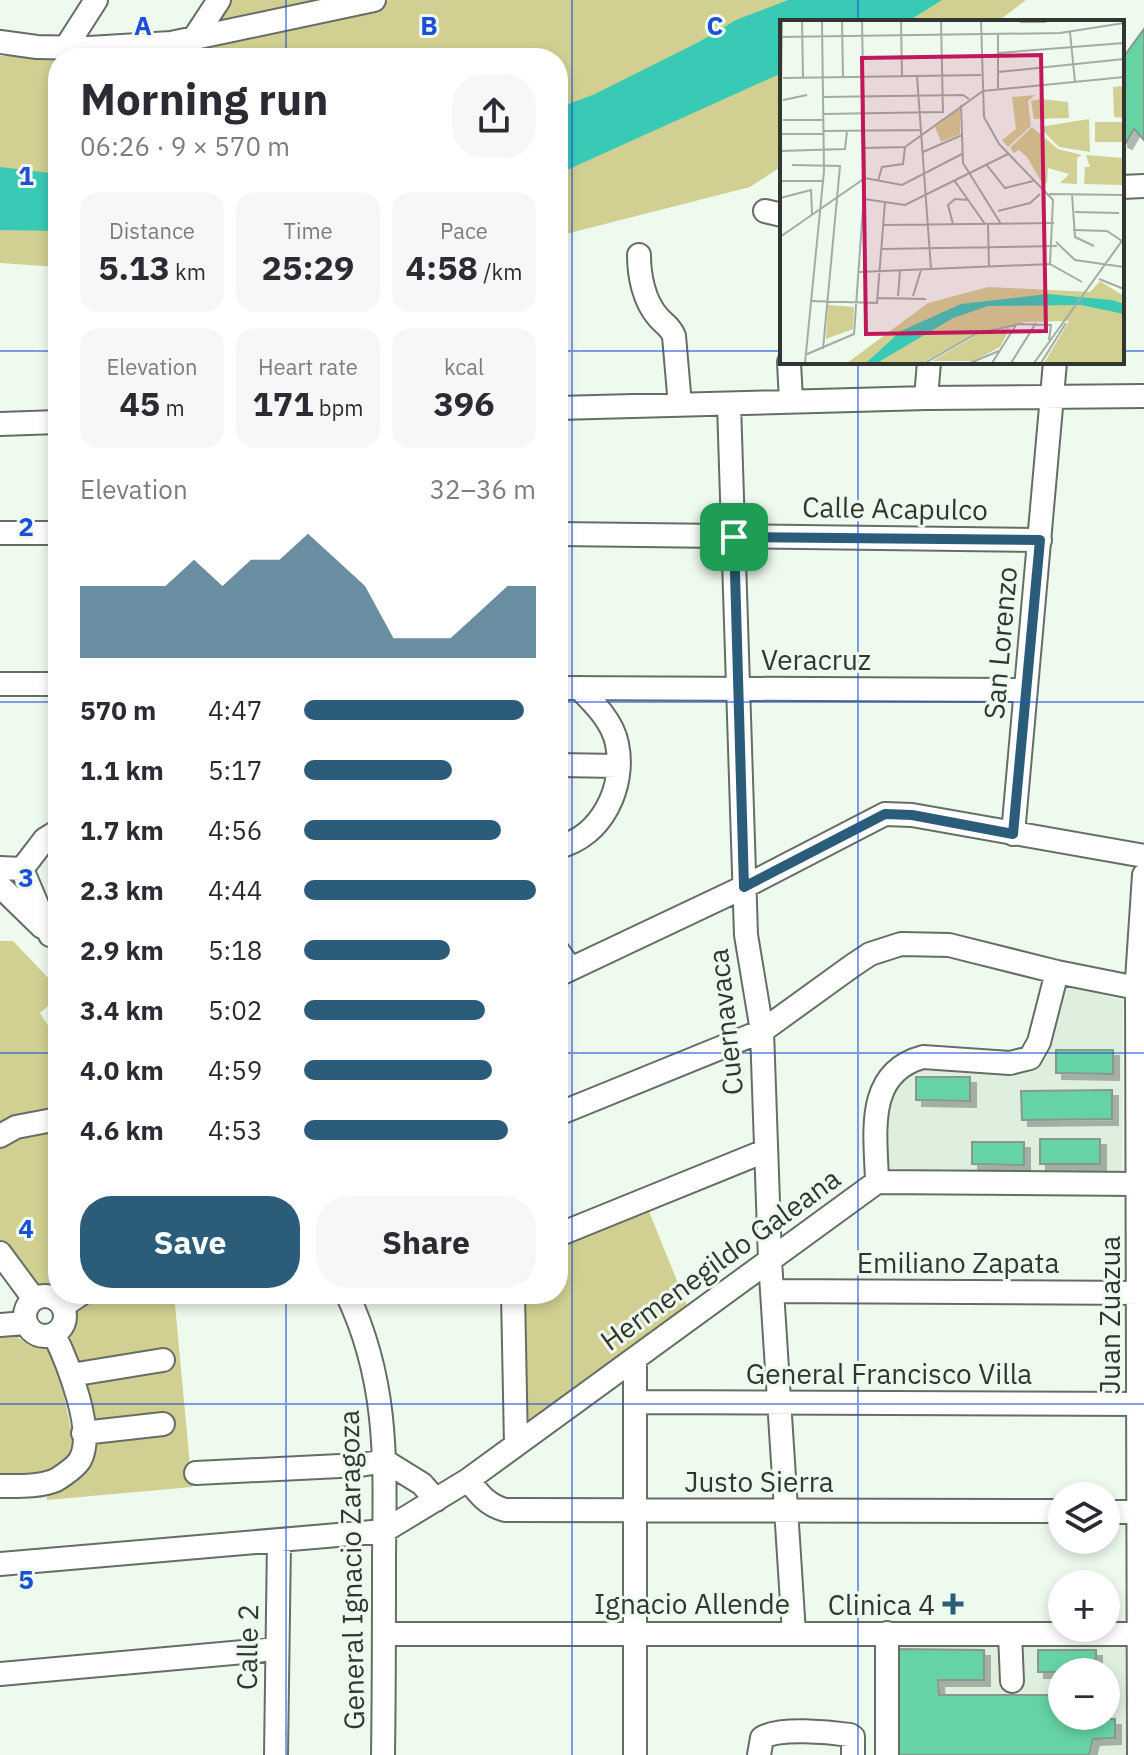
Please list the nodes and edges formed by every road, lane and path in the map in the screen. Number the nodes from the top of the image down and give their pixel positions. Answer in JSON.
{"nodes":[{"id":1,"x":96,"y":0,"type":"edge"},
{"id":2,"x":219,"y":0,"type":"edge"},
{"id":3,"x":374,"y":0,"type":"edge"},
{"id":4,"x":194,"y":38,"type":"junction"},
{"id":5,"x":0,"y":42,"type":"edge"},
{"id":6,"x":66,"y":47,"type":"junction"},
{"id":7,"x":1144,"y":186,"type":"edge"},
{"id":8,"x":1124,"y":187,"type":"edge"},
{"id":9,"x":639,"y":255,"type":"dead end"},
{"id":10,"x":789,"y":364,"type":"edge"},
{"id":11,"x":929,"y":364,"type":"edge"},
{"id":12,"x":1055,"y":364,"type":"edge"},
{"id":13,"x":1144,"y":396,"type":"edge"},
{"id":14,"x":1053,"y":397,"type":"junction"},
{"id":15,"x":926,"y":398,"type":"junction"},
{"id":16,"x":791,"y":401,"type":"junction"},
{"id":17,"x":729,"y":404,"type":"junction"},
{"id":18,"x":680,"y":405,"type":"junction"},
{"id":19,"x":568,"y":408,"type":"edge"},
{"id":20,"x":48,"y":422,"type":"edge"},
{"id":21,"x":0,"y":424,"type":"edge"},
{"id":22,"x":0,"y":533,"type":"edge"},
{"id":23,"x":48,"y":533,"type":"edge"},
{"id":24,"x":568,"y":534,"type":"edge"},
{"id":25,"x":734,"y":537,"type":"junction"},
{"id":26,"x":1040,"y":540,"type":"junction"},
{"id":27,"x":0,"y":684,"type":"edge"},
{"id":28,"x":48,"y":684,"type":"edge"},
{"id":29,"x":568,"y":688,"type":"edge"},
{"id":30,"x":738,"y":689,"type":"junction"},
{"id":31,"x":1026,"y":690,"type":"junction"},
{"id":32,"x":568,"y":765,"type":"edge"},
{"id":33,"x":618,"y":766,"type":"junction"},
{"id":34,"x":1013,"y":834,"type":"junction"},
{"id":35,"x":48,"y":837,"type":"edge"},
{"id":36,"x":568,"y":844,"type":"edge"},
{"id":37,"x":1144,"y":856,"type":"edge"},
{"id":38,"x":11,"y":868,"type":"edge"},
{"id":39,"x":1144,"y":875,"type":"edge"},
{"id":40,"x":0,"y":886,"type":"edge"},
{"id":41,"x":744,"y":887,"type":"junction"},
{"id":42,"x":48,"y":929,"type":"edge"},
{"id":43,"x":48,"y":933,"type":"edge"},
{"id":44,"x":568,"y":962,"type":"edge"},
{"id":45,"x":1057,"y":972,"type":"junction"},
{"id":46,"x":1141,"y":986,"type":"edge"},
{"id":47,"x":762,"y":1031,"type":"junction"},
{"id":48,"x":568,"y":1110,"type":"edge"},
{"id":49,"x":48,"y":1121,"type":"edge"},
{"id":50,"x":0,"y":1136,"type":"edge"},
{"id":51,"x":765,"y":1151,"type":"junction"},
{"id":52,"x":877,"y":1182,"type":"junction"},
{"id":53,"x":1137,"y":1184,"type":"junction"},
{"id":54,"x":568,"y":1231,"type":"edge"},
{"id":55,"x":0,"y":1253,"type":"edge"},
{"id":56,"x":770,"y":1260,"type":"junction"},
{"id":57,"x":772,"y":1291,"type":"junction"},
{"id":58,"x":1142,"y":1293,"type":"edge"},
{"id":59,"x":48,"y":1296,"type":"edge"},
{"id":60,"x":34,"y":1299,"type":"junction"},
{"id":61,"x":71,"y":1304,"type":"edge"},
{"id":62,"x":351,"y":1304,"type":"edge"},
{"id":63,"x":513,"y":1304,"type":"edge"},
{"id":64,"x":25,"y":1323,"type":"junction"},
{"id":65,"x":0,"y":1325,"type":"edge"},
{"id":66,"x":54,"y":1334,"type":"junction"},
{"id":67,"x":635,"y":1359,"type":"junction"},
{"id":68,"x":163,"y":1360,"type":"dead end"},
{"id":69,"x":71,"y":1375,"type":"junction"},
{"id":70,"x":635,"y":1402,"type":"junction"},
{"id":71,"x":780,"y":1403,"type":"junction"},
{"id":72,"x":1142,"y":1404,"type":"edge"},
{"id":73,"x":163,"y":1424,"type":"dead end"},
{"id":74,"x":83,"y":1433,"type":"junction"},
{"id":75,"x":516,"y":1445,"type":"junction"},
{"id":76,"x":385,"y":1461,"type":"junction"},
{"id":77,"x":196,"y":1473,"type":"dead end"},
{"id":78,"x":468,"y":1480,"type":"junction"},
{"id":79,"x":0,"y":1486,"type":"edge"},
{"id":80,"x":436,"y":1500,"type":"junction"},
{"id":81,"x":634,"y":1511,"type":"junction"},
{"id":82,"x":787,"y":1511,"type":"junction"},
{"id":83,"x":1048,"y":1511,"type":"edge"},
{"id":84,"x":1120,"y":1512,"type":"edge"},
{"id":85,"x":1141,"y":1512,"type":"edge"},
{"id":86,"x":384,"y":1531,"type":"junction"},
{"id":87,"x":279,"y":1541,"type":"junction"},
{"id":88,"x":0,"y":1564,"type":"edge"},
{"id":89,"x":636,"y":1632,"type":"junction"},
{"id":90,"x":794,"y":1633,"type":"junction"},
{"id":91,"x":887,"y":1633,"type":"junction"},
{"id":92,"x":384,"y":1634,"type":"junction"},
{"id":93,"x":1010,"y":1634,"type":"junction"},
{"id":94,"x":1142,"y":1634,"type":"edge"},
{"id":95,"x":277,"y":1649,"type":"junction"},
{"id":96,"x":0,"y":1674,"type":"edge"},
{"id":97,"x":1012,"y":1681,"type":"dead end"},
{"id":98,"x":276,"y":1755,"type":"edge"},
{"id":99,"x":383,"y":1755,"type":"edge"},
{"id":100,"x":635,"y":1755,"type":"edge"},
{"id":101,"x":759,"y":1755,"type":"edge"},
{"id":102,"x":853,"y":1755,"type":"edge"},
{"id":103,"x":887,"y":1755,"type":"edge"},
{"id":104,"x":1139,"y":1755,"type":"edge"}],
"edges":[{"from":1,"to":6,"type":"street"},
{"from":2,"to":4,"type":"street"},
{"from":3,"to":4,"type":"street"},
{"from":4,"to":6,"type":"street"},
{"from":5,"to":6,"type":"street"},
{"from":7,"to":8,"type":"street"},
{"from":9,"to":18,"type":"street"},
{"from":10,"to":16,"type":"street"},
{"from":11,"to":15,"type":"street"},
{"from":12,"to":14,"type":"street","name":"San Lorenzo"},
{"from":13,"to":14,"type":"street"},
{"from":14,"to":15,"type":"street"},
{"from":14,"to":26,"type":"street","name":"San Lorenzo"},
{"from":15,"to":16,"type":"street"},
{"from":16,"to":17,"type":"street"},
{"from":17,"to":18,"type":"street"},
{"from":17,"to":25,"type":"street","name":"Cuernavaca"},
{"from":18,"to":19,"type":"street"},
{"from":20,"to":21,"type":"street"},
{"from":22,"to":23,"type":"street"},
{"from":24,"to":25,"type":"street","name":"Calle Acapulco"},
{"from":25,"to":26,"type":"street","name":"Calle Acapulco"},
{"from":25,"to":30,"type":"street","name":"Cuernavaca"},
{"from":26,"to":31,"type":"street","name":"San Lorenzo"},
{"from":27,"to":28,"type":"street"},
{"from":29,"to":30,"type":"street","name":"Veracruz"},
{"from":29,"to":33,"type":"street"},
{"from":30,"to":31,"type":"street","name":"Veracruz"},
{"from":30,"to":41,"type":"street","name":"Cuernavaca"},
{"from":31,"to":34,"type":"street","name":"San Lorenzo"},
{"from":32,"to":33,"type":"street"},
{"from":33,"to":36,"type":"street"},
{"from":34,"to":37,"type":"street"},
{"from":34,"to":41,"type":"street"},
{"from":35,"to":38,"type":"street"},
{"from":38,"to":42,"type":"street"},
{"from":39,"to":46,"type":"street","name":"Juan Zuazua"},
{"from":40,"to":43,"type":"street"},
{"from":41,"to":44,"type":"street"},
{"from":41,"to":47,"type":"street","name":"Cuernavaca"},
{"from":45,"to":46,"type":"street"},
{"from":45,"to":47,"type":"street"},
{"from":45,"to":52,"type":"street"},
{"from":46,"to":53,"type":"street","name":"Juan Zuazua"},
{"from":47,"to":48,"type":"street"},
{"from":47,"to":51,"type":"street","name":"Cuernavaca"},
{"from":49,"to":50,"type":"street"},
{"from":51,"to":54,"type":"street"},
{"from":51,"to":56,"type":"street","name":"Cuernavaca"},
{"from":52,"to":53,"type":"street","name":"Hermenegildo Galeana"},
{"from":52,"to":56,"type":"street","name":"Hermenegildo Galeana"},
{"from":53,"to":58,"type":"street","name":"Juan Zuazua"},
{"from":55,"to":60,"type":"street"},
{"from":56,"to":57,"type":"street","name":"Cuernavaca"},
{"from":56,"to":67,"type":"street","name":"Hermenegildo Galeana"},
{"from":57,"to":58,"type":"street","name":"Emiliano Zapata"},
{"from":57,"to":71,"type":"street","name":"Cuernavaca"},
{"from":58,"to":72,"type":"street","name":"Juan Zuazua"},
{"from":59,"to":60,"type":"street"},
{"from":60,"to":64,"type":"street"},
{"from":61,"to":66,"type":"street"},
{"from":62,"to":76,"type":"street","name":"General Ignacio Zaragoza"},
{"from":63,"to":75,"type":"street"},
{"from":64,"to":65,"type":"street"},
{"from":64,"to":66,"type":"street"},
{"from":66,"to":69,"type":"street"},
{"from":67,"to":70,"type":"street"},
{"from":67,"to":75,"type":"street","name":"Hermenegildo Galeana"},
{"from":68,"to":69,"type":"street"},
{"from":69,"to":74,"type":"street"},
{"from":70,"to":71,"type":"street","name":"General Francisco Villa"},
{"from":70,"to":81,"type":"street"},
{"from":71,"to":72,"type":"street","name":"General Francisco Villa"},
{"from":71,"to":82,"type":"street","name":"Cuernavaca"},
{"from":72,"to":85,"type":"street","name":"Juan Zuazua"},
{"from":73,"to":74,"type":"street"},
{"from":74,"to":79,"type":"street"},
{"from":75,"to":78,"type":"street","name":"Hermenegildo Galeana"},
{"from":76,"to":77,"type":"street"},
{"from":76,"to":80,"type":"street"},
{"from":76,"to":86,"type":"street","name":"General Ignacio Zaragoza"},
{"from":78,"to":80,"type":"street","name":"Hermenegildo Galeana"},
{"from":78,"to":81,"type":"street","name":"Justo Sierra"},
{"from":80,"to":86,"type":"street","name":"Hermenegildo Galeana"},
{"from":81,"to":82,"type":"street","name":"Justo Sierra"},
{"from":81,"to":89,"type":"street"},
{"from":82,"to":83,"type":"street","name":"Justo Sierra"},
{"from":82,"to":90,"type":"street","name":"Cuernavaca"},
{"from":84,"to":85,"type":"street"},
{"from":85,"to":94,"type":"street","name":"Juan Zuazua"},
{"from":86,"to":87,"type":"street"},
{"from":86,"to":92,"type":"street","name":"General Ignacio Zaragoza"},
{"from":87,"to":88,"type":"street"},
{"from":87,"to":95,"type":"street","name":"Calle 2"},
{"from":89,"to":90,"type":"street","name":"Ignacio Allende"},
{"from":89,"to":92,"type":"street","name":"Ignacio Allende"},
{"from":89,"to":100,"type":"street"},
{"from":90,"to":91,"type":"street","name":"Ignacio Allende"},
{"from":91,"to":93,"type":"street","name":"Ignacio Allende"},
{"from":91,"to":103,"type":"street"},
{"from":92,"to":99,"type":"street","name":"General Ignacio Zaragoza"},
{"from":93,"to":94,"type":"street","name":"Ignacio Allende"},
{"from":93,"to":97,"type":"street"},
{"from":94,"to":104,"type":"street","name":"Juan Zuazua"},
{"from":95,"to":96,"type":"street"},
{"from":95,"to":98,"type":"street","name":"Calle 2"},
{"from":101,"to":102,"type":"street"}]}
